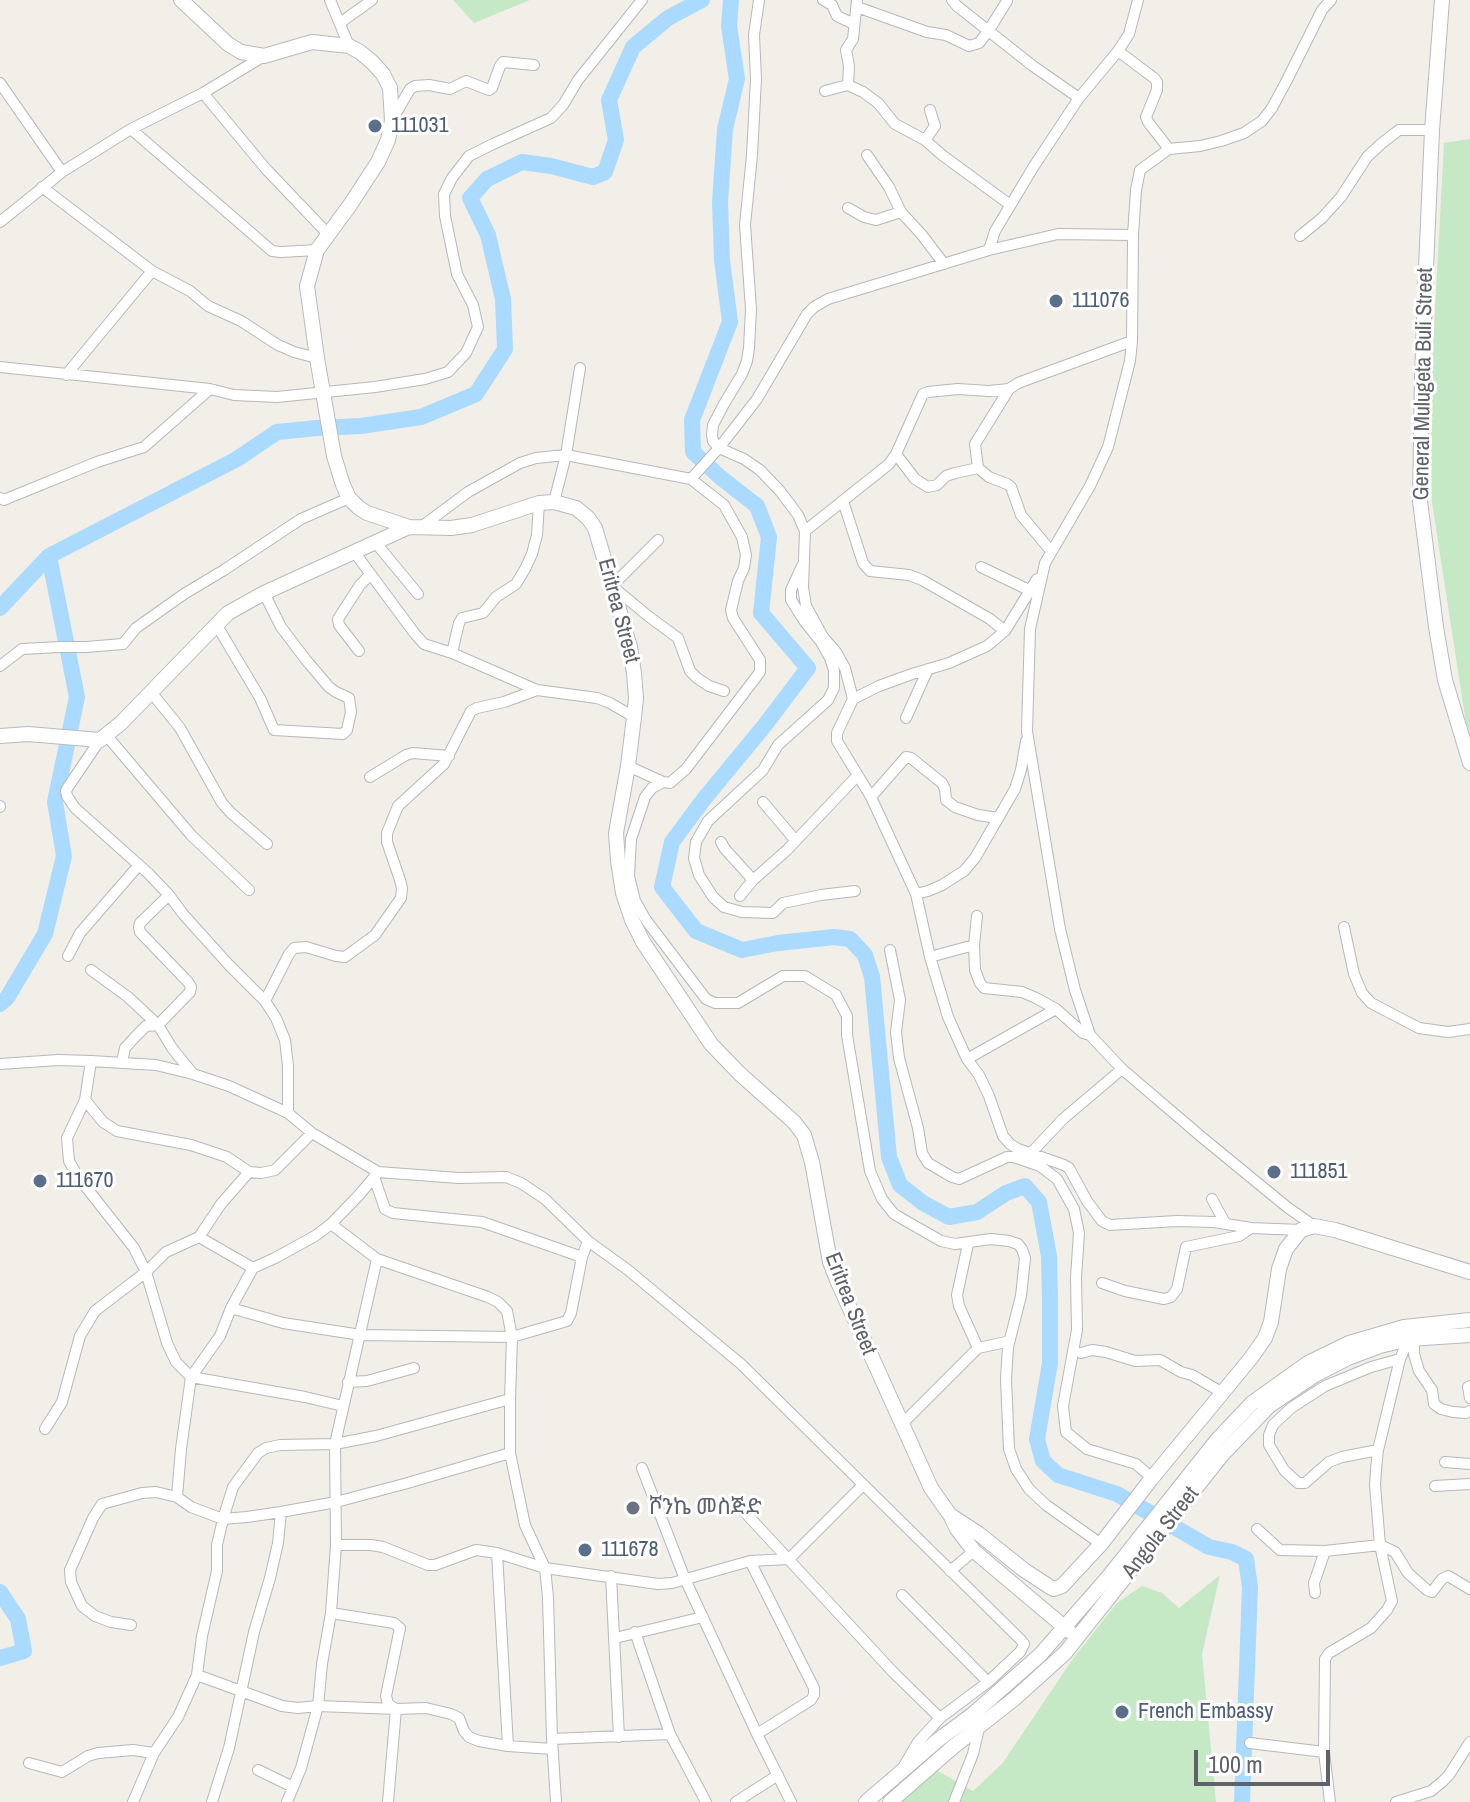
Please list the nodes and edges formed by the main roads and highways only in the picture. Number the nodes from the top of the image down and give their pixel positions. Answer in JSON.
{"nodes":[{"id":1,"x":181,"y":0,"type":"edge"},
{"id":2,"x":1442,"y":0,"type":"edge"},
{"id":3,"x":414,"y":527,"type":"junction"},
{"id":4,"x":0,"y":736,"type":"edge"},
{"id":5,"x":1470,"y":763,"type":"edge"},
{"id":6,"x":1470,"y":1272,"type":"edge"},
{"id":7,"x":1470,"y":1320,"type":"edge"},
{"id":8,"x":1470,"y":1335,"type":"edge"},
{"id":9,"x":1380,"y":1341,"type":"junction"},
{"id":10,"x":950,"y":1515,"type":"junction"},
{"id":11,"x":1064,"y":1627,"type":"junction"},
{"id":12,"x":1076,"y":1638,"type":"junction"},
{"id":13,"x":977,"y":1719,"type":"junction"},
{"id":14,"x":866,"y":1802,"type":"edge"},
{"id":15,"x":890,"y":1802,"type":"edge"}],
"edges":[{"from":1,"to":3,"type":"main road"},
{"from":2,"to":5,"type":"main road","name":"General Mulugeta Buli Street"},
{"from":3,"to":4,"type":"main road"},
{"from":3,"to":10,"type":"main road","name":"Eritrea Street"},
{"from":6,"to":10,"type":"main road","name":"Eritrea Street"},
{"from":7,"to":9,"type":"main road"},
{"from":8,"to":9,"type":"main road","name":"Angola Street"},
{"from":9,"to":11,"type":"main road"},
{"from":9,"to":12,"type":"main road","name":"Angola Street"},
{"from":10,"to":11,"type":"main road"},
{"from":11,"to":12,"type":"main road"},
{"from":11,"to":13,"type":"main road"},
{"from":12,"to":13,"type":"main road","name":"Angola Street"},
{"from":13,"to":14,"type":"main road"},
{"from":13,"to":15,"type":"main road","name":"Angola Street"}]}
